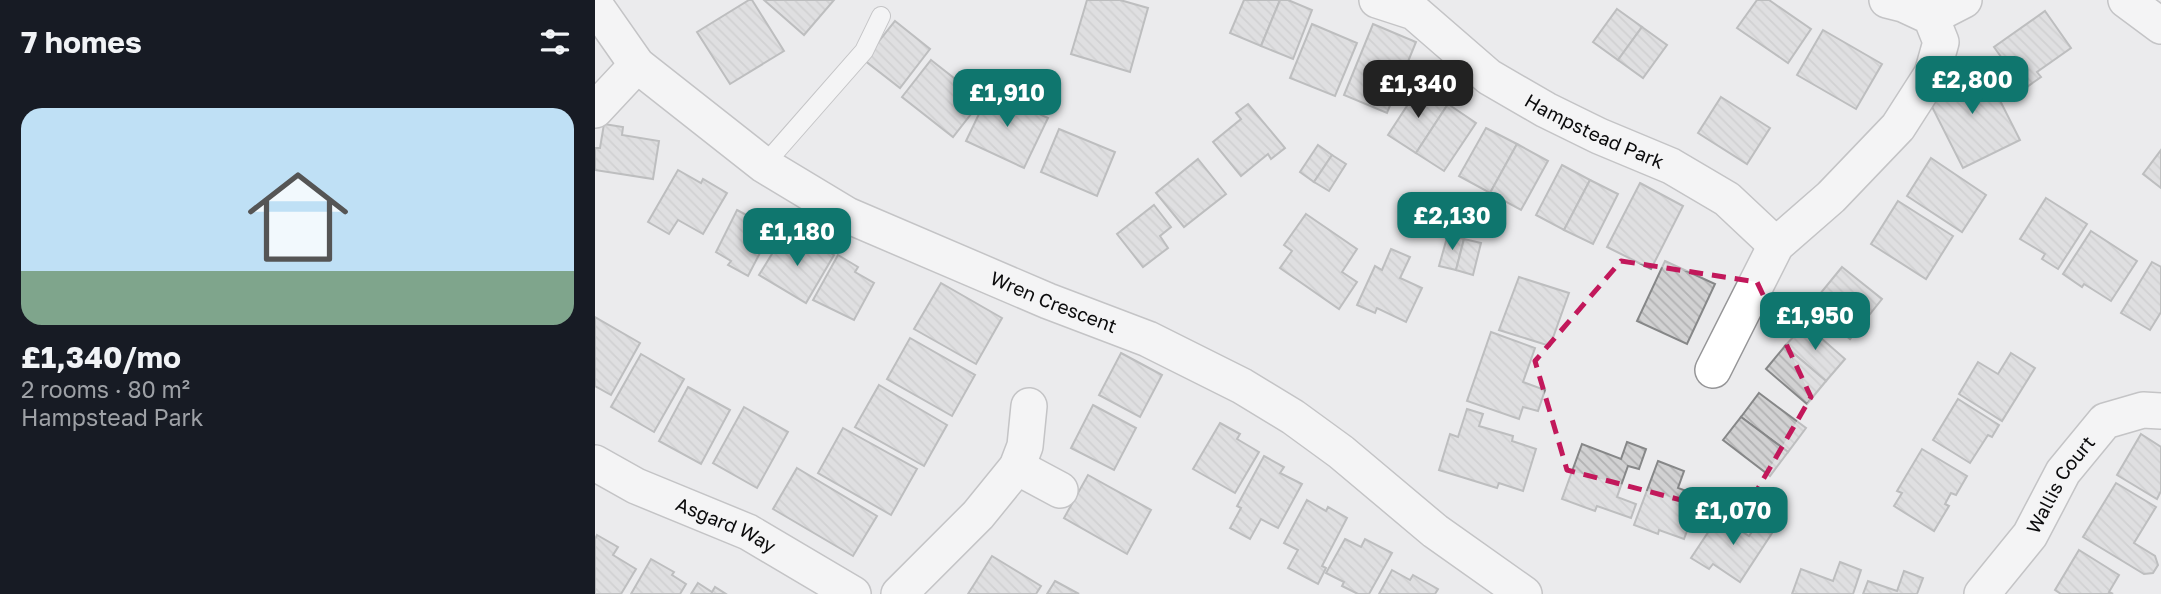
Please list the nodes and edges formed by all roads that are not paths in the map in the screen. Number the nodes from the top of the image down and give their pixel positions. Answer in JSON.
{"nodes":[{"id":1,"x":1377,"y":0,"type":"edge"},
{"id":2,"x":1887,"y":0,"type":"edge"},
{"id":3,"x":1964,"y":0,"type":"edge"},
{"id":4,"x":2126,"y":0,"type":"edge"},
{"id":5,"x":595,"y":5,"type":"edge"},
{"id":6,"x":1418,"y":6,"type":"edge"},
{"id":7,"x":881,"y":16,"type":"dead end"},
{"id":8,"x":1931,"y":17,"type":"junction"},
{"id":9,"x":2161,"y":26,"type":"edge"},
{"id":10,"x":637,"y":65,"type":"junction"},
{"id":11,"x":595,"y":110,"type":"edge"},
{"id":12,"x":764,"y":165,"type":"junction"},
{"id":13,"x":1776,"y":245,"type":"junction"},
{"id":14,"x":1713,"y":370,"type":"dead end"},
{"id":15,"x":1029,"y":405,"type":"dead end"},
{"id":16,"x":2161,"y":411,"type":"edge"},
{"id":17,"x":595,"y":463,"type":"edge"},
{"id":18,"x":1017,"y":467,"type":"junction"},
{"id":19,"x":1060,"y":490,"type":"dead end"},
{"id":20,"x":853,"y":594,"type":"edge"},
{"id":21,"x":899,"y":594,"type":"edge"},
{"id":22,"x":1524,"y":594,"type":"edge"},
{"id":23,"x":1982,"y":594,"type":"edge"}],
"edges":[{"from":1,"to":6,"type":"street","name":"Hampstead Park"},
{"from":2,"to":8,"type":"street"},
{"from":3,"to":8,"type":"street"},
{"from":4,"to":9,"type":"street"},
{"from":5,"to":10,"type":"street","name":"Wren Crescent"},
{"from":6,"to":13,"type":"street","name":"Hampstead Park"},
{"from":7,"to":12,"type":"lane"},
{"from":8,"to":13,"type":"street"},
{"from":10,"to":11,"type":"street"},
{"from":10,"to":12,"type":"street","name":"Wren Crescent"},
{"from":12,"to":22,"type":"street","name":"Wren Crescent"},
{"from":13,"to":14,"type":"street"},
{"from":15,"to":18,"type":"street"},
{"from":16,"to":23,"type":"street","name":"Wallis Court"},
{"from":17,"to":20,"type":"street","name":"Asgard Way"},
{"from":18,"to":19,"type":"street"},
{"from":18,"to":21,"type":"street"}]}
